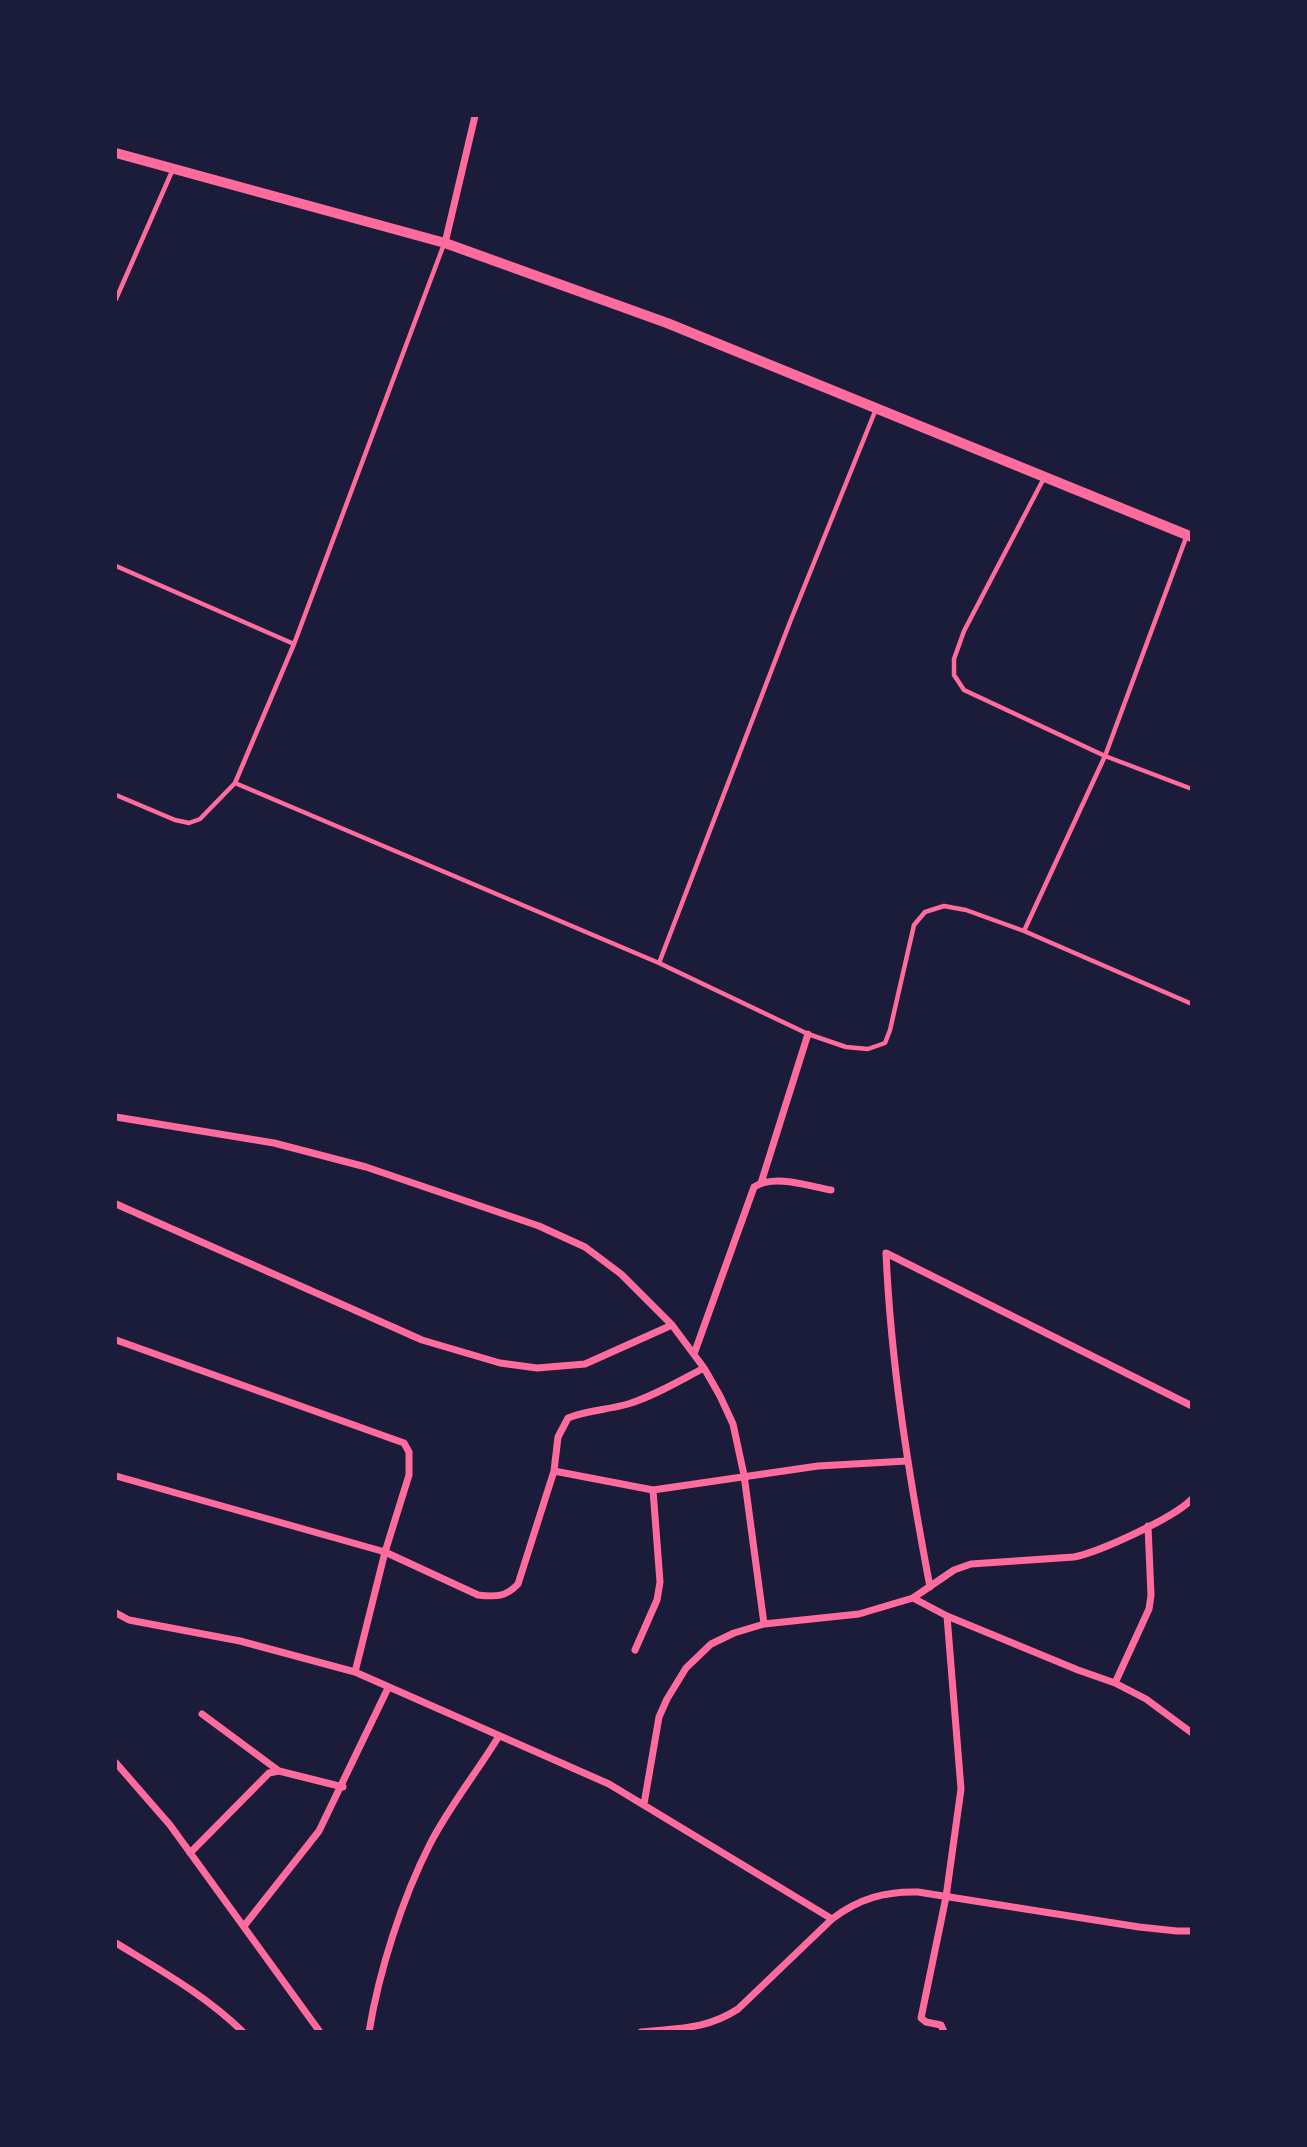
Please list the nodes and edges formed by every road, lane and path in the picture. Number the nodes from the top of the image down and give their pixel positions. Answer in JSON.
{"nodes":[{"id":1,"x":475,"y":116,"type":"edge"},
{"id":2,"x":116,"y":153,"type":"edge"},
{"id":3,"x":173,"y":169,"type":"junction"},
{"id":4,"x":444,"y":243,"type":"junction"},
{"id":5,"x":116,"y":299,"type":"edge"},
{"id":6,"x":877,"y":408,"type":"junction"},
{"id":7,"x":1044,"y":478,"type":"junction"},
{"id":8,"x":1189,"y":536,"type":"edge"},
{"id":9,"x":116,"y":566,"type":"edge"},
{"id":10,"x":294,"y":644,"type":"junction"},
{"id":11,"x":1105,"y":756,"type":"junction"},
{"id":12,"x":235,"y":783,"type":"junction"},
{"id":13,"x":1192,"y":789,"type":"edge"},
{"id":14,"x":116,"y":795,"type":"edge"},
{"id":15,"x":1024,"y":931,"type":"junction"},
{"id":16,"x":659,"y":963,"type":"junction"},
{"id":17,"x":1192,"y":1004,"type":"edge"},
{"id":18,"x":808,"y":1034,"type":"junction"},
{"id":19,"x":116,"y":1117,"type":"edge"},
{"id":20,"x":761,"y":1183,"type":"junction"},
{"id":21,"x":831,"y":1191,"type":"dead end"},
{"id":22,"x":116,"y":1204,"type":"edge"},
{"id":23,"x":672,"y":1325,"type":"junction"},
{"id":24,"x":116,"y":1340,"type":"edge"},
{"id":25,"x":694,"y":1354,"type":"junction"},
{"id":26,"x":704,"y":1368,"type":"junction"},
{"id":27,"x":1192,"y":1406,"type":"edge"},
{"id":28,"x":907,"y":1461,"type":"junction"},
{"id":29,"x":554,"y":1471,"type":"junction"},
{"id":30,"x":744,"y":1475,"type":"junction"},
{"id":31,"x":116,"y":1476,"type":"edge"},
{"id":32,"x":653,"y":1490,"type":"junction"},
{"id":33,"x":1192,"y":1499,"type":"edge"},
{"id":34,"x":1149,"y":1526,"type":"junction"},
{"id":35,"x":385,"y":1552,"type":"junction"},
{"id":36,"x":930,"y":1587,"type":"junction"},
{"id":37,"x":913,"y":1598,"type":"junction"},
{"id":38,"x":116,"y":1613,"type":"edge"},
{"id":39,"x":947,"y":1616,"type":"junction"},
{"id":40,"x":764,"y":1624,"type":"junction"},
{"id":41,"x":635,"y":1650,"type":"dead end"},
{"id":42,"x":355,"y":1672,"type":"junction"},
{"id":43,"x":1115,"y":1683,"type":"junction"},
{"id":44,"x":388,"y":1688,"type":"junction"},
{"id":45,"x":202,"y":1714,"type":"dead end"},
{"id":46,"x":1192,"y":1732,"type":"edge"},
{"id":47,"x":499,"y":1736,"type":"junction"},
{"id":48,"x":116,"y":1763,"type":"edge"},
{"id":49,"x":279,"y":1771,"type":"junction"},
{"id":50,"x":342,"y":1787,"type":"junction"},
{"id":51,"x":644,"y":1804,"type":"junction"},
{"id":52,"x":190,"y":1853,"type":"junction"},
{"id":53,"x":946,"y":1898,"type":"junction"},
{"id":54,"x":832,"y":1919,"type":"junction"},
{"id":55,"x":244,"y":1926,"type":"junction"},
{"id":56,"x":1192,"y":1931,"type":"edge"},
{"id":57,"x":116,"y":1943,"type":"edge"},
{"id":58,"x":243,"y":2032,"type":"edge"},
{"id":59,"x":320,"y":2032,"type":"edge"},
{"id":60,"x":369,"y":2032,"type":"edge"},
{"id":61,"x":640,"y":2032,"type":"edge"},
{"id":62,"x":944,"y":2032,"type":"edge"}],
"edges":[{"from":1,"to":4,"type":"street"},
{"from":2,"to":3,"type":"street"},
{"from":3,"to":4,"type":"street"},
{"from":3,"to":5,"type":"lane"},
{"from":4,"to":6,"type":"street"},
{"from":4,"to":10,"type":"lane"},
{"from":6,"to":7,"type":"street"},
{"from":6,"to":16,"type":"lane"},
{"from":7,"to":8,"type":"street"},
{"from":7,"to":11,"type":"lane"},
{"from":8,"to":11,"type":"lane"},
{"from":9,"to":10,"type":"lane"},
{"from":10,"to":12,"type":"lane"},
{"from":11,"to":13,"type":"lane"},
{"from":11,"to":15,"type":"lane"},
{"from":12,"to":14,"type":"lane"},
{"from":12,"to":16,"type":"lane"},
{"from":15,"to":17,"type":"lane"},
{"from":15,"to":18,"type":"lane"},
{"from":16,"to":18,"type":"lane"},
{"from":18,"to":20,"type":"street"},
{"from":19,"to":23,"type":"street"},
{"from":20,"to":21,"type":"street"},
{"from":20,"to":25,"type":"street"},
{"from":22,"to":23,"type":"street"},
{"from":23,"to":25,"type":"street"},
{"from":24,"to":35,"type":"street"},
{"from":25,"to":26,"type":"street"},
{"from":26,"to":29,"type":"street"},
{"from":26,"to":30,"type":"street"},
{"from":27,"to":28,"type":"street"},
{"from":28,"to":30,"type":"street"},
{"from":28,"to":36,"type":"street"},
{"from":29,"to":32,"type":"street"},
{"from":29,"to":35,"type":"street"},
{"from":30,"to":32,"type":"street"},
{"from":30,"to":40,"type":"street"},
{"from":31,"to":35,"type":"street"},
{"from":32,"to":41,"type":"street"},
{"from":33,"to":34,"type":"street"},
{"from":34,"to":36,"type":"street"},
{"from":34,"to":43,"type":"street"},
{"from":35,"to":42,"type":"street"},
{"from":36,"to":37,"type":"street"},
{"from":37,"to":39,"type":"street"},
{"from":37,"to":40,"type":"street"},
{"from":38,"to":42,"type":"street"},
{"from":39,"to":43,"type":"street"},
{"from":39,"to":53,"type":"street"},
{"from":40,"to":51,"type":"street"},
{"from":42,"to":44,"type":"street"},
{"from":43,"to":46,"type":"street"},
{"from":44,"to":47,"type":"street"},
{"from":44,"to":50,"type":"street"},
{"from":45,"to":49,"type":"street"},
{"from":47,"to":51,"type":"street"},
{"from":47,"to":60,"type":"street"},
{"from":48,"to":52,"type":"street"},
{"from":49,"to":50,"type":"street"},
{"from":49,"to":52,"type":"street"},
{"from":50,"to":55,"type":"street"},
{"from":51,"to":54,"type":"street"},
{"from":52,"to":55,"type":"street"},
{"from":53,"to":54,"type":"street"},
{"from":53,"to":56,"type":"street"},
{"from":53,"to":62,"type":"street"},
{"from":54,"to":61,"type":"street"},
{"from":55,"to":59,"type":"street"},
{"from":57,"to":58,"type":"street"}]}
